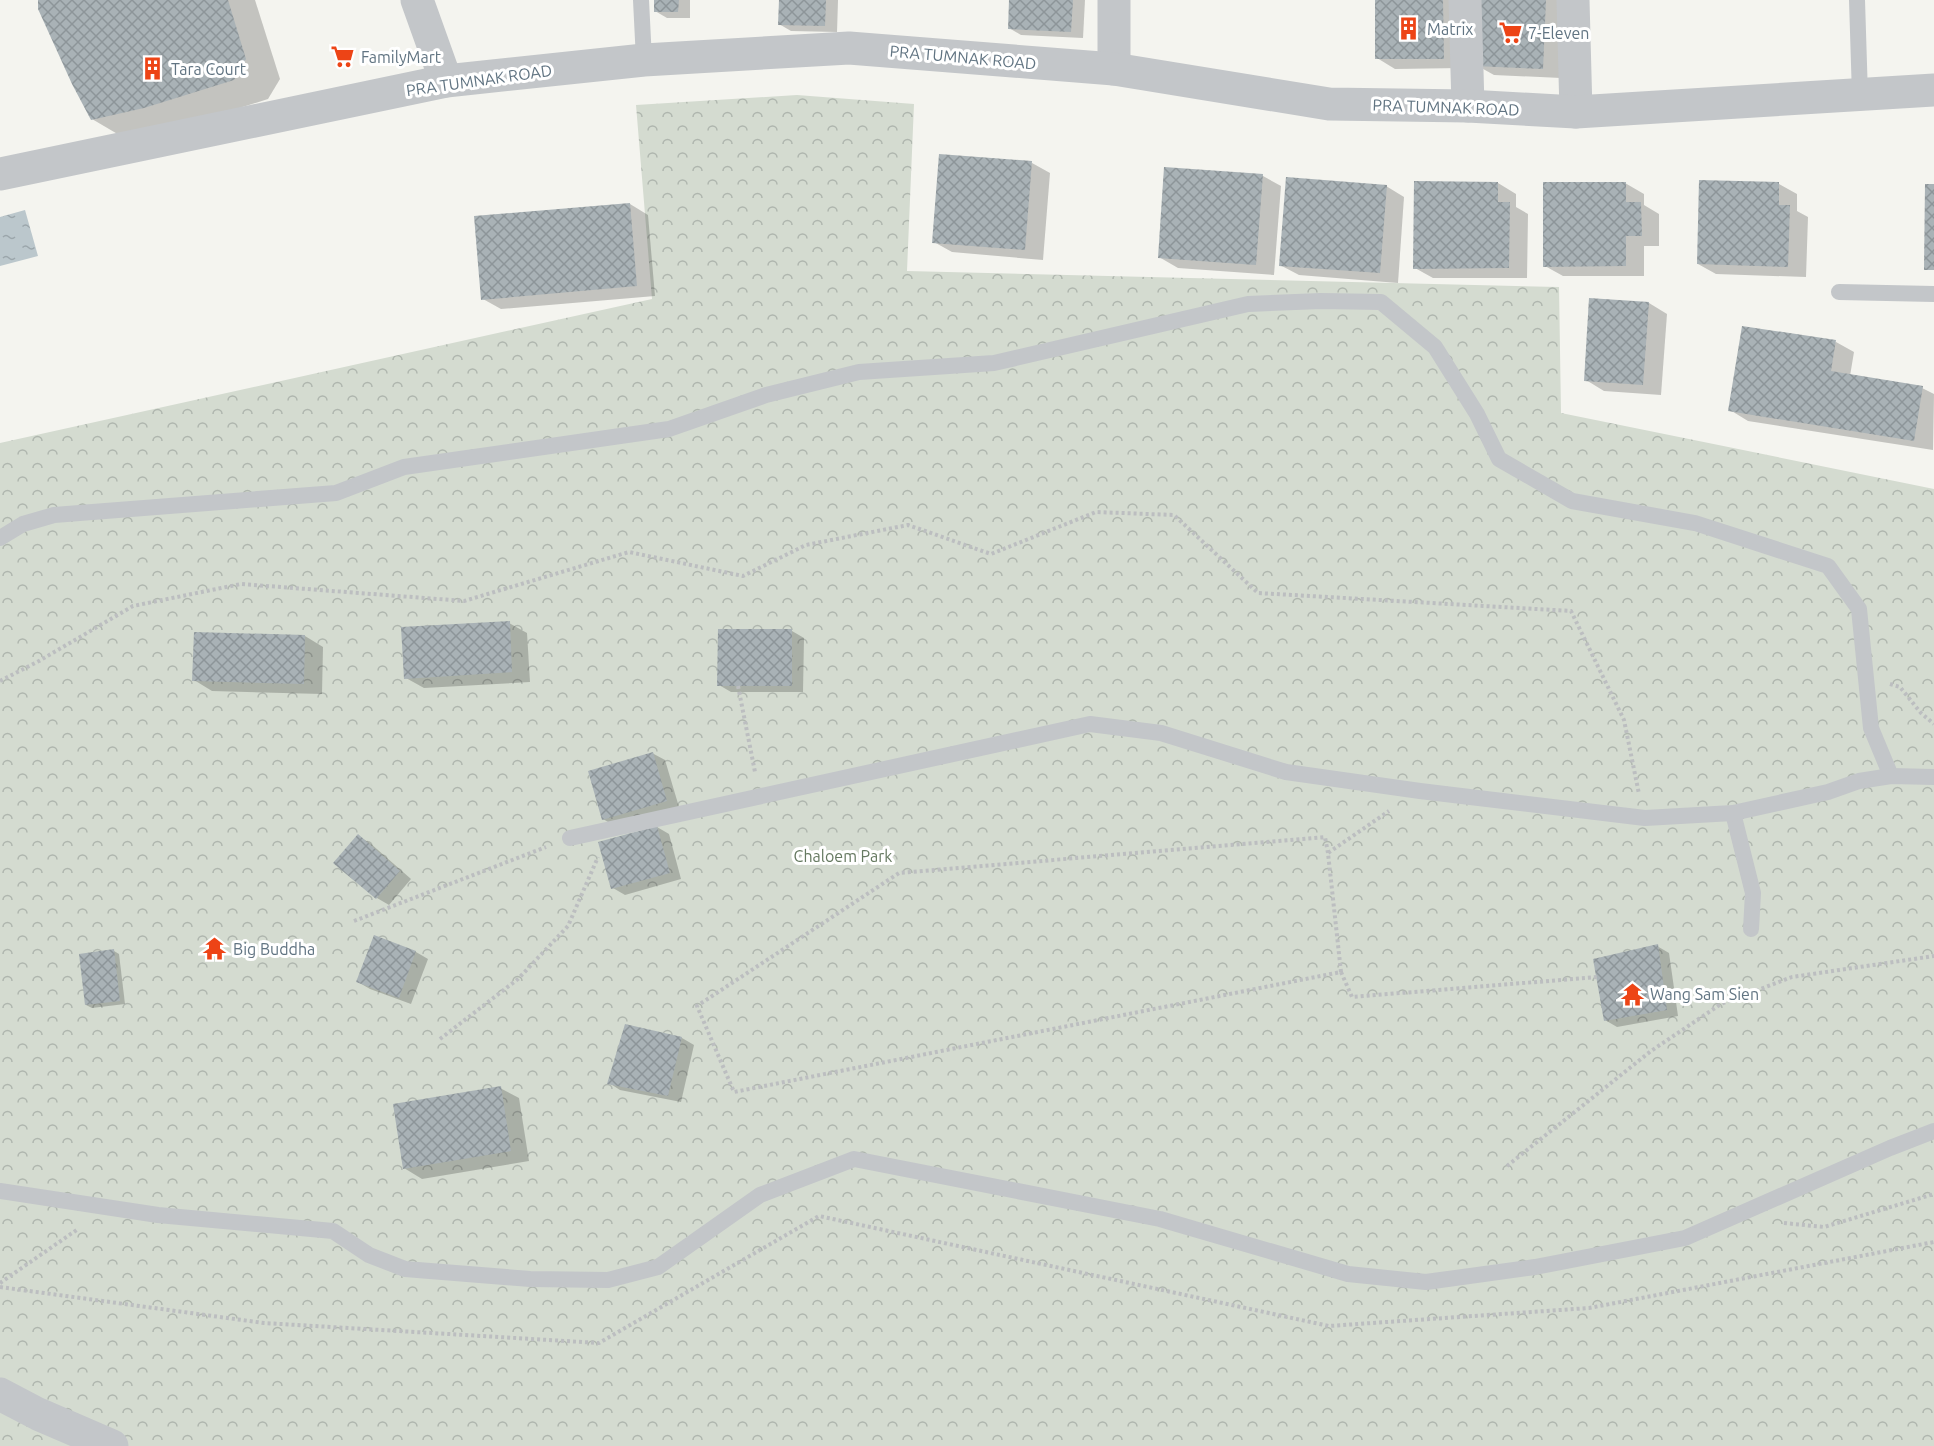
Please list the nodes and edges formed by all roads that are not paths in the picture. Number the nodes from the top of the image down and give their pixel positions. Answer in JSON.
{"nodes":[{"id":1,"x":417,"y":0,"type":"edge"},
{"id":2,"x":641,"y":0,"type":"edge"},
{"id":3,"x":1114,"y":0,"type":"edge"},
{"id":4,"x":1465,"y":0,"type":"edge"},
{"id":5,"x":1573,"y":0,"type":"edge"},
{"id":6,"x":1857,"y":0,"type":"edge"},
{"id":7,"x":644,"y":60,"type":"junction"},
{"id":8,"x":1114,"y":69,"type":"junction"},
{"id":9,"x":446,"y":81,"type":"junction"},
{"id":10,"x":1934,"y":90,"type":"edge"},
{"id":11,"x":1860,"y":96,"type":"junction"},
{"id":12,"x":1468,"y":106,"type":"junction"},
{"id":13,"x":1576,"y":112,"type":"junction"},
{"id":14,"x":0,"y":174,"type":"edge"},
{"id":15,"x":1839,"y":292,"type":"dead end"},
{"id":16,"x":1934,"y":294,"type":"edge"},
{"id":17,"x":0,"y":538,"type":"edge"},
{"id":18,"x":1891,"y":776,"type":"junction"},
{"id":19,"x":1934,"y":777,"type":"edge"},
{"id":20,"x":1733,"y":813,"type":"junction"},
{"id":21,"x":570,"y":838,"type":"road end"},
{"id":22,"x":1751,"y":929,"type":"dead end"},
{"id":23,"x":1934,"y":1131,"type":"edge"},
{"id":24,"x":0,"y":1191,"type":"edge"},
{"id":25,"x":0,"y":1394,"type":"edge"},
{"id":26,"x":112,"y":1446,"type":"edge"}],
"edges":[{"from":1,"to":9,"type":"street"},
{"from":2,"to":7,"type":"lane"},
{"from":3,"to":8,"type":"street"},
{"from":4,"to":12,"type":"street"},
{"from":5,"to":13,"type":"street"},
{"from":6,"to":11,"type":"lane"},
{"from":7,"to":8,"type":"street","name":"PRA TUMNAK ROAD"},
{"from":7,"to":9,"type":"street","name":"PRA TUMNAK ROAD"},
{"from":8,"to":12,"type":"street","name":"PRA TUMNAK ROAD"},
{"from":9,"to":14,"type":"street","name":"PRA TUMNAK ROAD"},
{"from":10,"to":11,"type":"street","name":"PRA TUMNAK ROAD"},
{"from":11,"to":13,"type":"street","name":"PRA TUMNAK ROAD"},
{"from":12,"to":13,"type":"street","name":"PRA TUMNAK ROAD"},
{"from":15,"to":16,"type":"lane"},
{"from":17,"to":18,"type":"lane"},
{"from":18,"to":19,"type":"lane"},
{"from":18,"to":20,"type":"lane"},
{"from":20,"to":21,"type":"lane"},
{"from":20,"to":22,"type":"lane"},
{"from":23,"to":24,"type":"lane"},
{"from":25,"to":26,"type":"street"}]}
